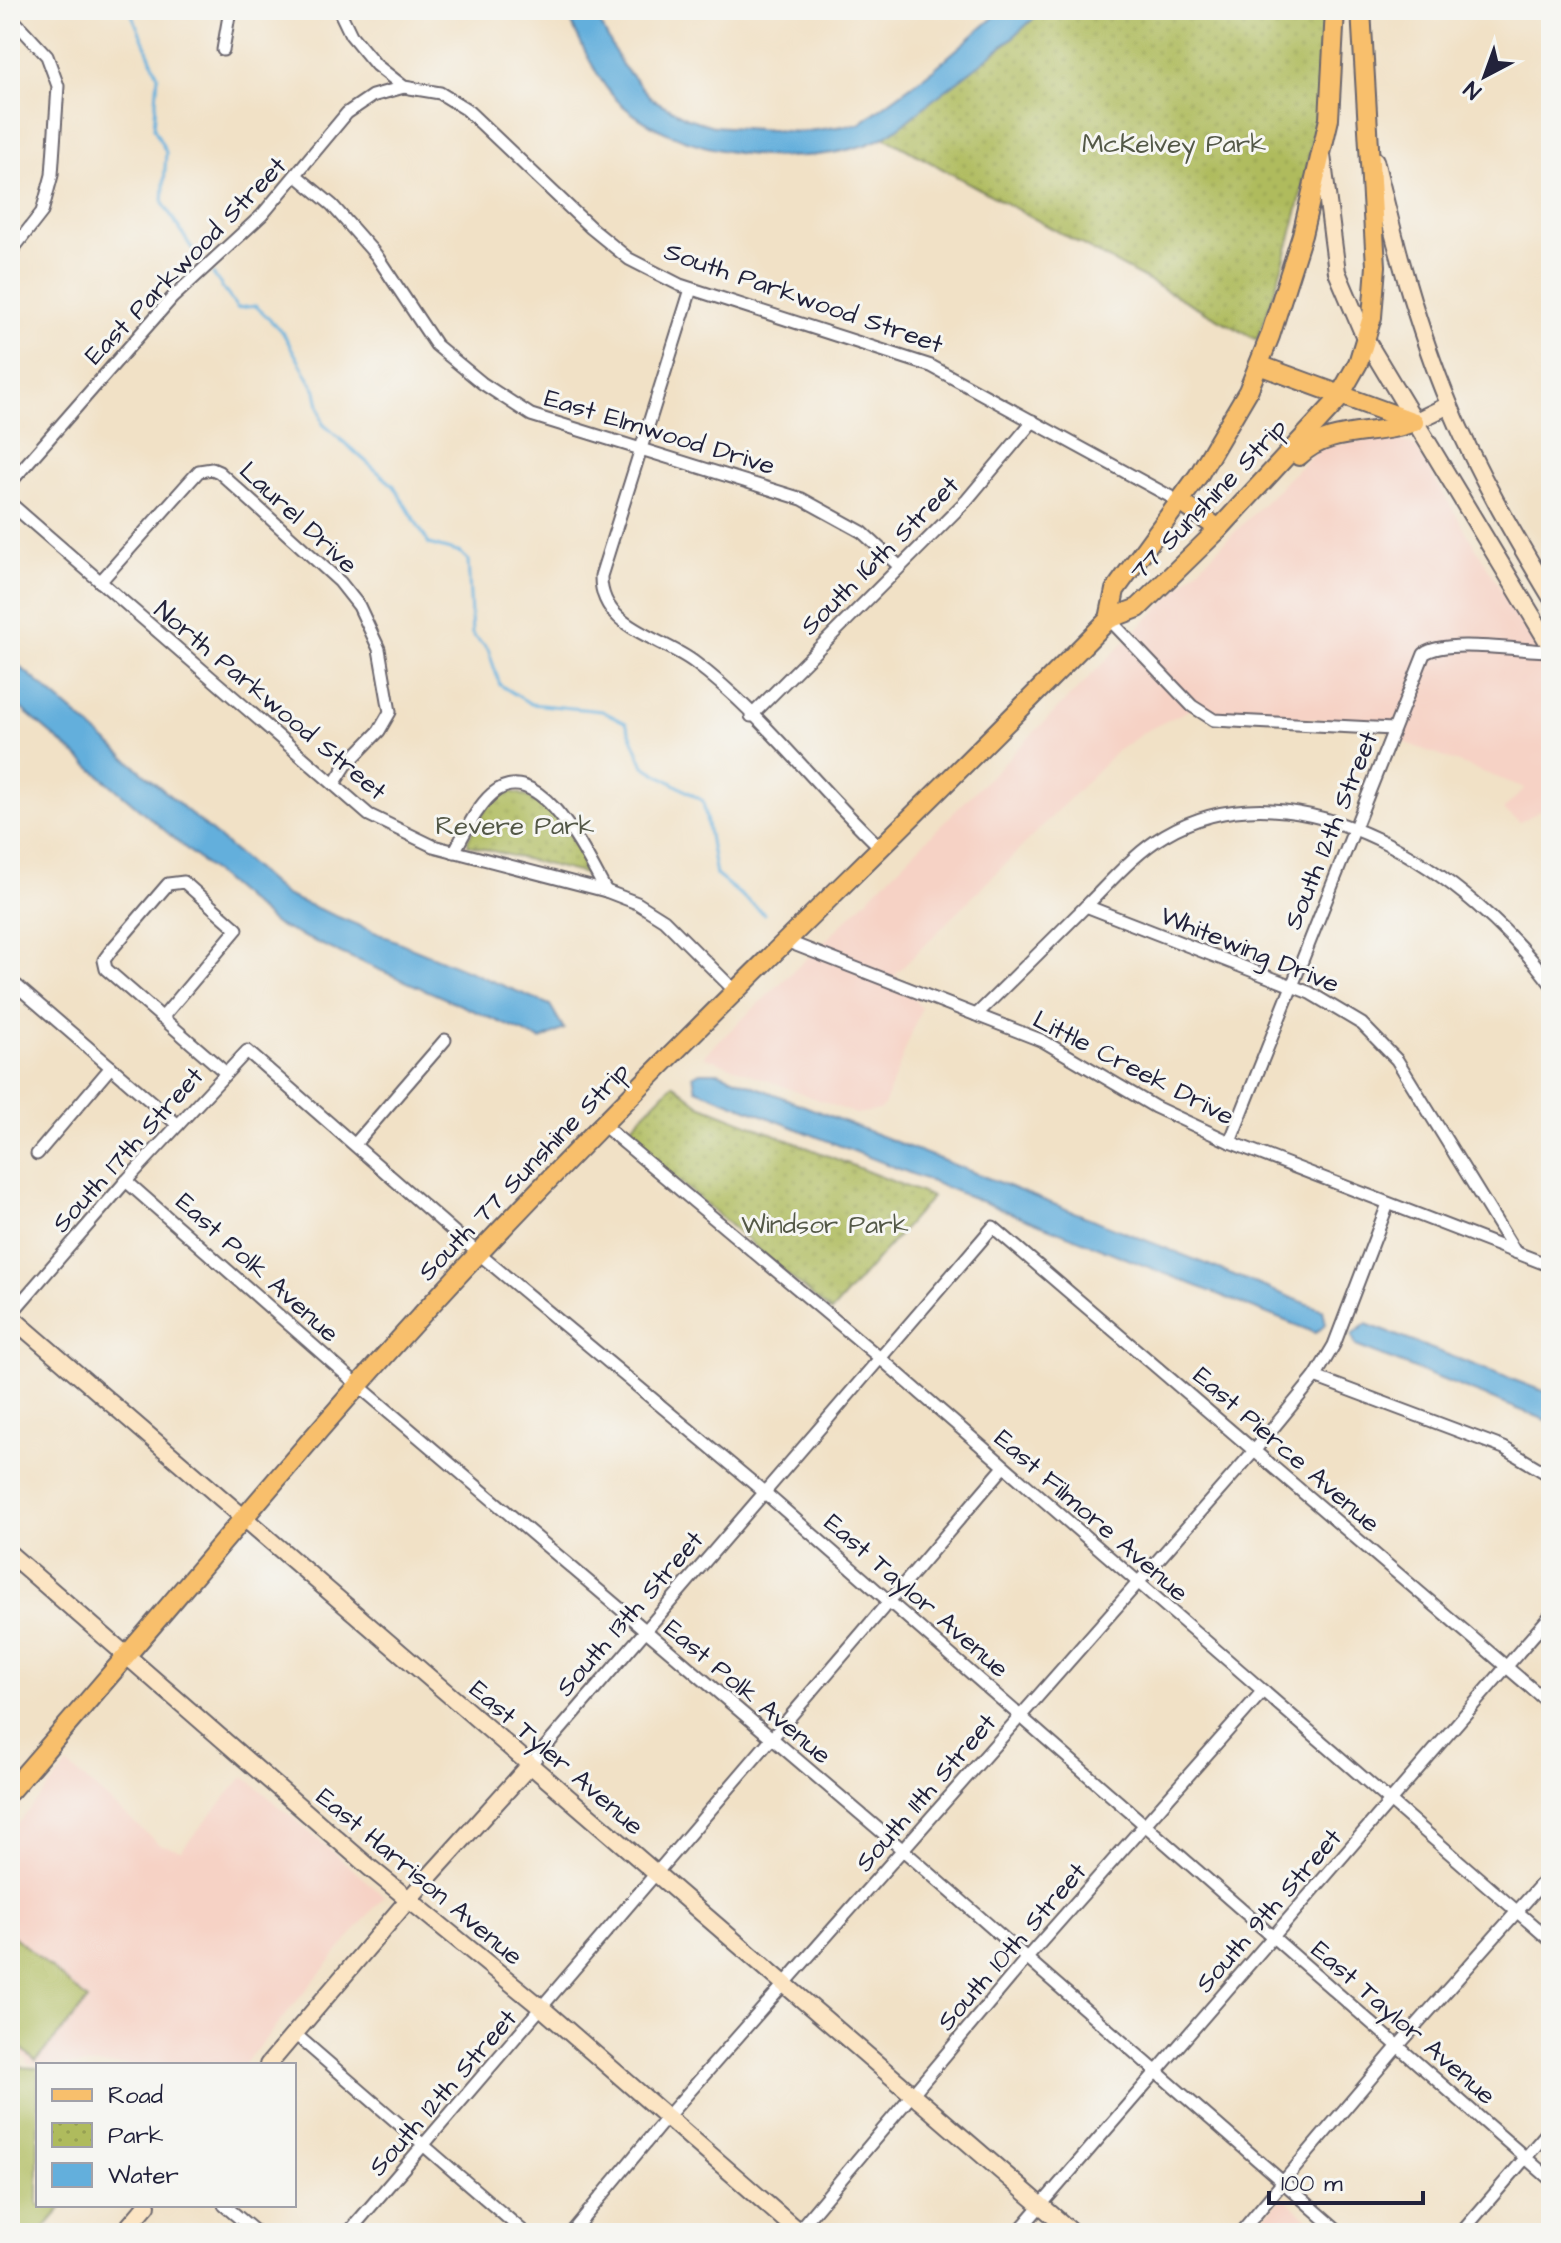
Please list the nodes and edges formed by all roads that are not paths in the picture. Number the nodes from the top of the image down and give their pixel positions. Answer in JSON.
{"nodes":[{"id":1,"x":230,"y":10,"type":"edge"},
{"id":2,"x":339,"y":10,"type":"edge"},
{"id":3,"x":1335,"y":10,"type":"edge"},
{"id":4,"x":1361,"y":10,"type":"edge"},
{"id":5,"x":10,"y":16,"type":"edge"},
{"id":6,"x":223,"y":50,"type":"dead end"},
{"id":7,"x":404,"y":87,"type":"junction"},
{"id":8,"x":1367,"y":128,"type":"junction"},
{"id":9,"x":1321,"y":149,"type":"junction"},
{"id":10,"x":297,"y":176,"type":"junction"},
{"id":11,"x":10,"y":253,"type":"edge"},
{"id":12,"x":691,"y":289,"type":"junction"},
{"id":13,"x":1366,"y":340,"type":"junction"},
{"id":14,"x":1259,"y":365,"type":"junction"},
{"id":15,"x":1290,"y":378,"type":"junction"},
{"id":16,"x":1313,"y":384,"type":"junction"},
{"id":17,"x":1248,"y":391,"type":"junction"},
{"id":18,"x":1341,"y":394,"type":"junction"},
{"id":19,"x":1449,"y":405,"type":"junction"},
{"id":20,"x":1033,"y":421,"type":"junction"},
{"id":21,"x":1318,"y":422,"type":"junction"},
{"id":22,"x":1414,"y":422,"type":"junction"},
{"id":23,"x":641,"y":450,"type":"junction"},
{"id":24,"x":10,"y":483,"type":"edge"},
{"id":25,"x":10,"y":503,"type":"edge"},
{"id":26,"x":1182,"y":503,"type":"junction"},
{"id":27,"x":1234,"y":513,"type":"junction"},
{"id":28,"x":1219,"y":529,"type":"junction"},
{"id":29,"x":899,"y":566,"type":"junction"},
{"id":30,"x":100,"y":582,"type":"junction"},
{"id":31,"x":1550,"y":593,"type":"edge"},
{"id":32,"x":1524,"y":605,"type":"junction"},
{"id":33,"x":1109,"y":619,"type":"junction"},
{"id":34,"x":1551,"y":649,"type":"edge"},
{"id":35,"x":751,"y":716,"type":"junction"},
{"id":36,"x":1393,"y":729,"type":"junction"},
{"id":37,"x":334,"y":784,"type":"junction"},
{"id":38,"x":1354,"y":830,"type":"junction"},
{"id":39,"x":882,"y":849,"type":"junction"},
{"id":40,"x":454,"y":852,"type":"junction"},
{"id":41,"x":606,"y":891,"type":"junction"},
{"id":42,"x":1086,"y":906,"type":"junction"},
{"id":43,"x":786,"y":941,"type":"junction"},
{"id":44,"x":1551,"y":984,"type":"edge"},
{"id":45,"x":10,"y":985,"type":"edge"},
{"id":46,"x":1291,"y":986,"type":"junction"},
{"id":47,"x":736,"y":992,"type":"junction"},
{"id":48,"x":976,"y":1015,"type":"junction"},
{"id":49,"x":162,"y":1018,"type":"junction"},
{"id":50,"x":445,"y":1040,"type":"dead end"},
{"id":51,"x":247,"y":1051,"type":"joint"},
{"id":52,"x":111,"y":1067,"type":"junction"},
{"id":53,"x":226,"y":1073,"type":"junction"},
{"id":54,"x":178,"y":1125,"type":"junction"},
{"id":55,"x":603,"y":1125,"type":"junction"},
{"id":56,"x":1230,"y":1142,"type":"junction"},
{"id":57,"x":355,"y":1144,"type":"junction"},
{"id":58,"x":37,"y":1154,"type":"dead end"},
{"id":59,"x":126,"y":1181,"type":"junction"},
{"id":60,"x":1388,"y":1204,"type":"junction"},
{"id":61,"x":993,"y":1227,"type":"joint"},
{"id":62,"x":1515,"y":1252,"type":"junction"},
{"id":63,"x":478,"y":1253,"type":"junction"},
{"id":64,"x":1551,"y":1266,"type":"edge"},
{"id":65,"x":10,"y":1315,"type":"edge"},
{"id":66,"x":880,"y":1358,"type":"junction"},
{"id":67,"x":1315,"y":1377,"type":"junction"},
{"id":68,"x":359,"y":1386,"type":"junction"},
{"id":69,"x":1255,"y":1450,"type":"junction"},
{"id":70,"x":1004,"y":1467,"type":"junction"},
{"id":71,"x":1551,"y":1476,"type":"edge"},
{"id":72,"x":764,"y":1492,"type":"junction"},
{"id":73,"x":245,"y":1518,"type":"junction"},
{"id":74,"x":10,"y":1554,"type":"edge"},
{"id":75,"x":1137,"y":1583,"type":"junction"},
{"id":76,"x":891,"y":1602,"type":"junction"},
{"id":77,"x":1551,"y":1615,"type":"edge"},
{"id":78,"x":644,"y":1631,"type":"junction"},
{"id":79,"x":125,"y":1656,"type":"junction"},
{"id":80,"x":1506,"y":1667,"type":"junction"},
{"id":81,"x":1262,"y":1692,"type":"junction"},
{"id":82,"x":1551,"y":1705,"type":"edge"},
{"id":83,"x":1022,"y":1715,"type":"junction"},
{"id":84,"x":771,"y":1740,"type":"junction"},
{"id":85,"x":529,"y":1766,"type":"junction"},
{"id":86,"x":11,"y":1788,"type":"edge"},
{"id":87,"x":1392,"y":1803,"type":"junction"},
{"id":88,"x":1147,"y":1824,"type":"junction"},
{"id":89,"x":903,"y":1850,"type":"junction"},
{"id":90,"x":1551,"y":1873,"type":"edge"},
{"id":91,"x":655,"y":1874,"type":"junction"},
{"id":92,"x":408,"y":1900,"type":"junction"},
{"id":93,"x":1517,"y":1912,"type":"junction"},
{"id":94,"x":1273,"y":1937,"type":"junction"},
{"id":95,"x":1551,"y":1941,"type":"edge"},
{"id":96,"x":1026,"y":1959,"type":"junction"},
{"id":97,"x":783,"y":1986,"type":"junction"},
{"id":98,"x":543,"y":2009,"type":"junction"},
{"id":99,"x":295,"y":2034,"type":"junction"},
{"id":100,"x":1398,"y":2046,"type":"junction"},
{"id":101,"x":270,"y":2063,"type":"edge"},
{"id":102,"x":1156,"y":2072,"type":"junction"},
{"id":103,"x":912,"y":2095,"type":"junction"},
{"id":104,"x":667,"y":2117,"type":"junction"},
{"id":105,"x":1551,"y":2128,"type":"edge"},
{"id":106,"x":424,"y":2146,"type":"junction"},
{"id":107,"x":1526,"y":2157,"type":"junction"},
{"id":108,"x":1551,"y":2180,"type":"edge"},
{"id":109,"x":1283,"y":2182,"type":"junction"},
{"id":110,"x":1040,"y":2205,"type":"junction"},
{"id":111,"x":145,"y":2207,"type":"edge"},
{"id":112,"x":226,"y":2207,"type":"edge"},
{"id":113,"x":798,"y":2232,"type":"edge"},
{"id":114,"x":123,"y":2233,"type":"edge"},
{"id":115,"x":257,"y":2233,"type":"edge"},
{"id":116,"x":348,"y":2233,"type":"edge"},
{"id":117,"x":525,"y":2233,"type":"edge"},
{"id":118,"x":571,"y":2233,"type":"edge"},
{"id":119,"x":1017,"y":2233,"type":"edge"},
{"id":120,"x":1073,"y":2233,"type":"edge"},
{"id":121,"x":1240,"y":2233,"type":"edge"},
{"id":122,"x":1341,"y":2233,"type":"edge"},
{"id":123,"x":1461,"y":2233,"type":"edge"}],
"edges":[{"from":1,"to":6,"type":"street"},
{"from":2,"to":7,"type":"street","name":"South Parkwood Street"},
{"from":3,"to":9,"type":"main road","name":"77 Sunshine Strip"},
{"from":4,"to":8,"type":"main road","name":"77 Sunshine Strip"},
{"from":5,"to":11,"type":"street"},
{"from":7,"to":10,"type":"street","name":"East Parkwood Street"},
{"from":7,"to":12,"type":"street","name":"South Parkwood Street"},
{"from":8,"to":13,"type":"main road","name":"77 Sunshine Strip"},
{"from":8,"to":19,"type":"main road"},
{"from":9,"to":13,"type":"main road"},
{"from":9,"to":14,"type":"main road","name":"77 Sunshine Strip"},
{"from":10,"to":23,"type":"street","name":"East Elmwood Drive"},
{"from":10,"to":24,"type":"street","name":"East Parkwood Street"},
{"from":12,"to":20,"type":"street","name":"South Parkwood Street"},
{"from":12,"to":23,"type":"street"},
{"from":13,"to":18,"type":"main road","name":"77 Sunshine Strip"},
{"from":13,"to":22,"type":"main road"},
{"from":14,"to":15,"type":"main road"},
{"from":14,"to":17,"type":"main road","name":"77 Sunshine Strip"},
{"from":15,"to":16,"type":"main road"},
{"from":15,"to":17,"type":"main road"},
{"from":16,"to":18,"type":"main road"},
{"from":16,"to":21,"type":"main road"},
{"from":17,"to":26,"type":"main road","name":"77 Sunshine Strip"},
{"from":18,"to":21,"type":"main road","name":"77 Sunshine Strip"},
{"from":18,"to":22,"type":"main road"},
{"from":19,"to":22,"type":"main road"},
{"from":19,"to":31,"type":"main road"},
{"from":20,"to":26,"type":"street","name":"South Parkwood Street"},
{"from":20,"to":29,"type":"street","name":"South 16th Street"},
{"from":21,"to":27,"type":"main road","name":"77 Sunshine Strip"},
{"from":22,"to":27,"type":"main road"},
{"from":22,"to":32,"type":"main road"},
{"from":23,"to":29,"type":"street","name":"East Elmwood Drive"},
{"from":23,"to":35,"type":"street"},
{"from":25,"to":30,"type":"street","name":"North Parkwood Street"},
{"from":26,"to":28,"type":"main road","name":"South Parkwood Street"},
{"from":26,"to":33,"type":"main road","name":"77 Sunshine Strip"},
{"from":27,"to":28,"type":"main road","name":"77 Sunshine Strip"},
{"from":28,"to":33,"type":"main road","name":"77 Sunshine Strip"},
{"from":29,"to":35,"type":"street","name":"South 16th Street"},
{"from":30,"to":37,"type":"street","name":"North Parkwood Street"},
{"from":30,"to":37,"type":"street","name":"Laurel Drive"},
{"from":31,"to":32,"type":"main road"},
{"from":32,"to":34,"type":"main road"},
{"from":33,"to":36,"type":"street"},
{"from":33,"to":39,"type":"main road","name":"South 77 Sunshine Strip"},
{"from":34,"to":36,"type":"street","name":"South 12th Street"},
{"from":35,"to":39,"type":"street"},
{"from":36,"to":38,"type":"street","name":"South 12th Street"},
{"from":37,"to":40,"type":"street","name":"North Parkwood Street"},
{"from":38,"to":42,"type":"street"},
{"from":38,"to":44,"type":"street"},
{"from":38,"to":46,"type":"street","name":"South 12th Street"},
{"from":39,"to":43,"type":"main road","name":"South 77 Sunshine Strip"},
{"from":40,"to":41,"type":"street","name":"North Parkwood Street"},
{"from":40,"to":41,"type":"street"},
{"from":41,"to":47,"type":"street","name":"North Parkwood Street"},
{"from":42,"to":46,"type":"street","name":"Whitewing Drive"},
{"from":42,"to":48,"type":"street"},
{"from":43,"to":47,"type":"main road","name":"South 77 Sunshine Strip"},
{"from":43,"to":48,"type":"street","name":"Little Creek Drive"},
{"from":45,"to":52,"type":"street"},
{"from":46,"to":56,"type":"street","name":"South 12th Street"},
{"from":46,"to":62,"type":"street","name":"Whitewing Drive"},
{"from":47,"to":55,"type":"main road","name":"South 77 Sunshine Strip"},
{"from":48,"to":56,"type":"street","name":"Little Creek Drive"},
{"from":49,"to":49,"type":"street"},
{"from":49,"to":53,"type":"street"},
{"from":50,"to":57,"type":"street"},
{"from":51,"to":53,"type":"street","name":"South 17th Street"},
{"from":51,"to":57,"type":"street","name":"East Taylor Avenue"},
{"from":52,"to":54,"type":"street"},
{"from":52,"to":58,"type":"street"},
{"from":53,"to":54,"type":"street","name":"South 17th Street"},
{"from":54,"to":59,"type":"street","name":"South 17th Street"},
{"from":55,"to":63,"type":"main road","name":"South 77 Sunshine Strip"},
{"from":55,"to":66,"type":"street","name":"East Filmore Avenue"},
{"from":56,"to":60,"type":"street","name":"Little Creek Drive"},
{"from":57,"to":63,"type":"street","name":"East Taylor Avenue"},
{"from":59,"to":65,"type":"street","name":"South 17th Street"},
{"from":59,"to":68,"type":"street","name":"East Polk Avenue"},
{"from":60,"to":62,"type":"street","name":"Little Creek Drive"},
{"from":60,"to":67,"type":"street","name":"South 11th Street"},
{"from":61,"to":66,"type":"street","name":"South 13th Street"},
{"from":61,"to":69,"type":"street","name":"East Pierce Avenue"},
{"from":62,"to":64,"type":"street","name":"Little Creek Drive"},
{"from":63,"to":68,"type":"main road","name":"South 77 Sunshine Strip"},
{"from":63,"to":72,"type":"street","name":"East Taylor Avenue"},
{"from":65,"to":73,"type":"main road","name":"East Tyler Avenue"},
{"from":66,"to":70,"type":"street","name":"East Filmore Avenue"},
{"from":66,"to":72,"type":"street","name":"South 13th Street"},
{"from":67,"to":69,"type":"street","name":"South 11th Street"},
{"from":67,"to":71,"type":"street"},
{"from":68,"to":73,"type":"main road","name":"South 77 Sunshine Strip"},
{"from":68,"to":78,"type":"street","name":"East Polk Avenue"},
{"from":69,"to":75,"type":"street","name":"South 11th Street"},
{"from":69,"to":80,"type":"street","name":"East Pierce Avenue"},
{"from":70,"to":75,"type":"street","name":"East Filmore Avenue"},
{"from":70,"to":76,"type":"street","name":"South 12th Street"},
{"from":72,"to":76,"type":"street","name":"East Taylor Avenue"},
{"from":72,"to":78,"type":"street","name":"South 13th Street"},
{"from":73,"to":79,"type":"main road","name":"South 77 Sunshine Strip"},
{"from":73,"to":85,"type":"main road","name":"East Tyler Avenue"},
{"from":74,"to":79,"type":"main road","name":"East Harrison Avenue"},
{"from":75,"to":81,"type":"street","name":"East Filmore Avenue"},
{"from":75,"to":83,"type":"street","name":"South 11th Street"},
{"from":76,"to":83,"type":"street","name":"East Taylor Avenue"},
{"from":76,"to":84,"type":"street","name":"South 12th Street"},
{"from":77,"to":80,"type":"street","name":"South 9th Street"},
{"from":78,"to":84,"type":"street","name":"East Polk Avenue"},
{"from":78,"to":85,"type":"street","name":"South 13th Street"},
{"from":79,"to":86,"type":"main road","name":"South 77 Sunshine Strip"},
{"from":79,"to":92,"type":"main road","name":"East Harrison Avenue"},
{"from":80,"to":82,"type":"street","name":"East Pierce Avenue"},
{"from":80,"to":87,"type":"street","name":"South 9th Street"},
{"from":81,"to":87,"type":"street","name":"East Filmore Avenue"},
{"from":81,"to":88,"type":"street","name":"South 10th Street"},
{"from":83,"to":88,"type":"street","name":"East Taylor Avenue"},
{"from":83,"to":89,"type":"street","name":"South 11th Street"},
{"from":84,"to":89,"type":"street","name":"East Polk Avenue"},
{"from":84,"to":91,"type":"street","name":"South 12th Street"},
{"from":85,"to":91,"type":"main road","name":"East Tyler Avenue"},
{"from":85,"to":92,"type":"main road","name":"South 13th Street"},
{"from":87,"to":93,"type":"street","name":"East Filmore Avenue"},
{"from":87,"to":94,"type":"street","name":"South 9th Street"},
{"from":88,"to":94,"type":"street","name":"East Taylor Avenue"},
{"from":88,"to":96,"type":"street","name":"South 10th Street"},
{"from":89,"to":96,"type":"street","name":"East Polk Avenue"},
{"from":89,"to":97,"type":"street","name":"South 11th Street"},
{"from":90,"to":93,"type":"street"},
{"from":91,"to":97,"type":"main road","name":"East Tyler Avenue"},
{"from":91,"to":98,"type":"street","name":"South 12th Street"},
{"from":92,"to":98,"type":"main road","name":"East Harrison Avenue"},
{"from":92,"to":99,"type":"main road","name":"South 13th Street"},
{"from":93,"to":95,"type":"street","name":"East Filmore Avenue"},
{"from":93,"to":100,"type":"street"},
{"from":94,"to":100,"type":"street","name":"East Taylor Avenue"},
{"from":94,"to":102,"type":"street","name":"South 9th Street"},
{"from":96,"to":102,"type":"street","name":"East Polk Avenue"},
{"from":96,"to":103,"type":"street","name":"South 10th Street"},
{"from":97,"to":103,"type":"main road","name":"East Tyler Avenue"},
{"from":97,"to":104,"type":"street","name":"South 11th Street"},
{"from":98,"to":104,"type":"main road","name":"East Harrison Avenue"},
{"from":98,"to":106,"type":"street","name":"South 12th Street"},
{"from":99,"to":101,"type":"main road","name":"South 13th Street"},
{"from":99,"to":106,"type":"street"},
{"from":100,"to":107,"type":"street","name":"East Taylor Avenue"},
{"from":100,"to":109,"type":"street"},
{"from":102,"to":109,"type":"street","name":"East Polk Avenue"},
{"from":102,"to":110,"type":"street","name":"South 9th Street"},
{"from":103,"to":110,"type":"main road","name":"East Tyler Avenue"},
{"from":103,"to":113,"type":"street","name":"South 10th Street"},
{"from":104,"to":113,"type":"main road","name":"East Harrison Avenue"},
{"from":104,"to":118,"type":"street","name":"South 11th Street"},
{"from":105,"to":107,"type":"street"},
{"from":106,"to":116,"type":"street","name":"South 12th Street"},
{"from":106,"to":117,"type":"street"},
{"from":107,"to":108,"type":"street","name":"East Taylor Avenue"},
{"from":107,"to":123,"type":"street"},
{"from":109,"to":121,"type":"street"},
{"from":109,"to":122,"type":"street","name":"East Polk Avenue"},
{"from":110,"to":119,"type":"street","name":"South 9th Street"},
{"from":110,"to":120,"type":"main road","name":"East Tyler Avenue"},
{"from":111,"to":114,"type":"main road"},
{"from":112,"to":115,"type":"street"}]}
